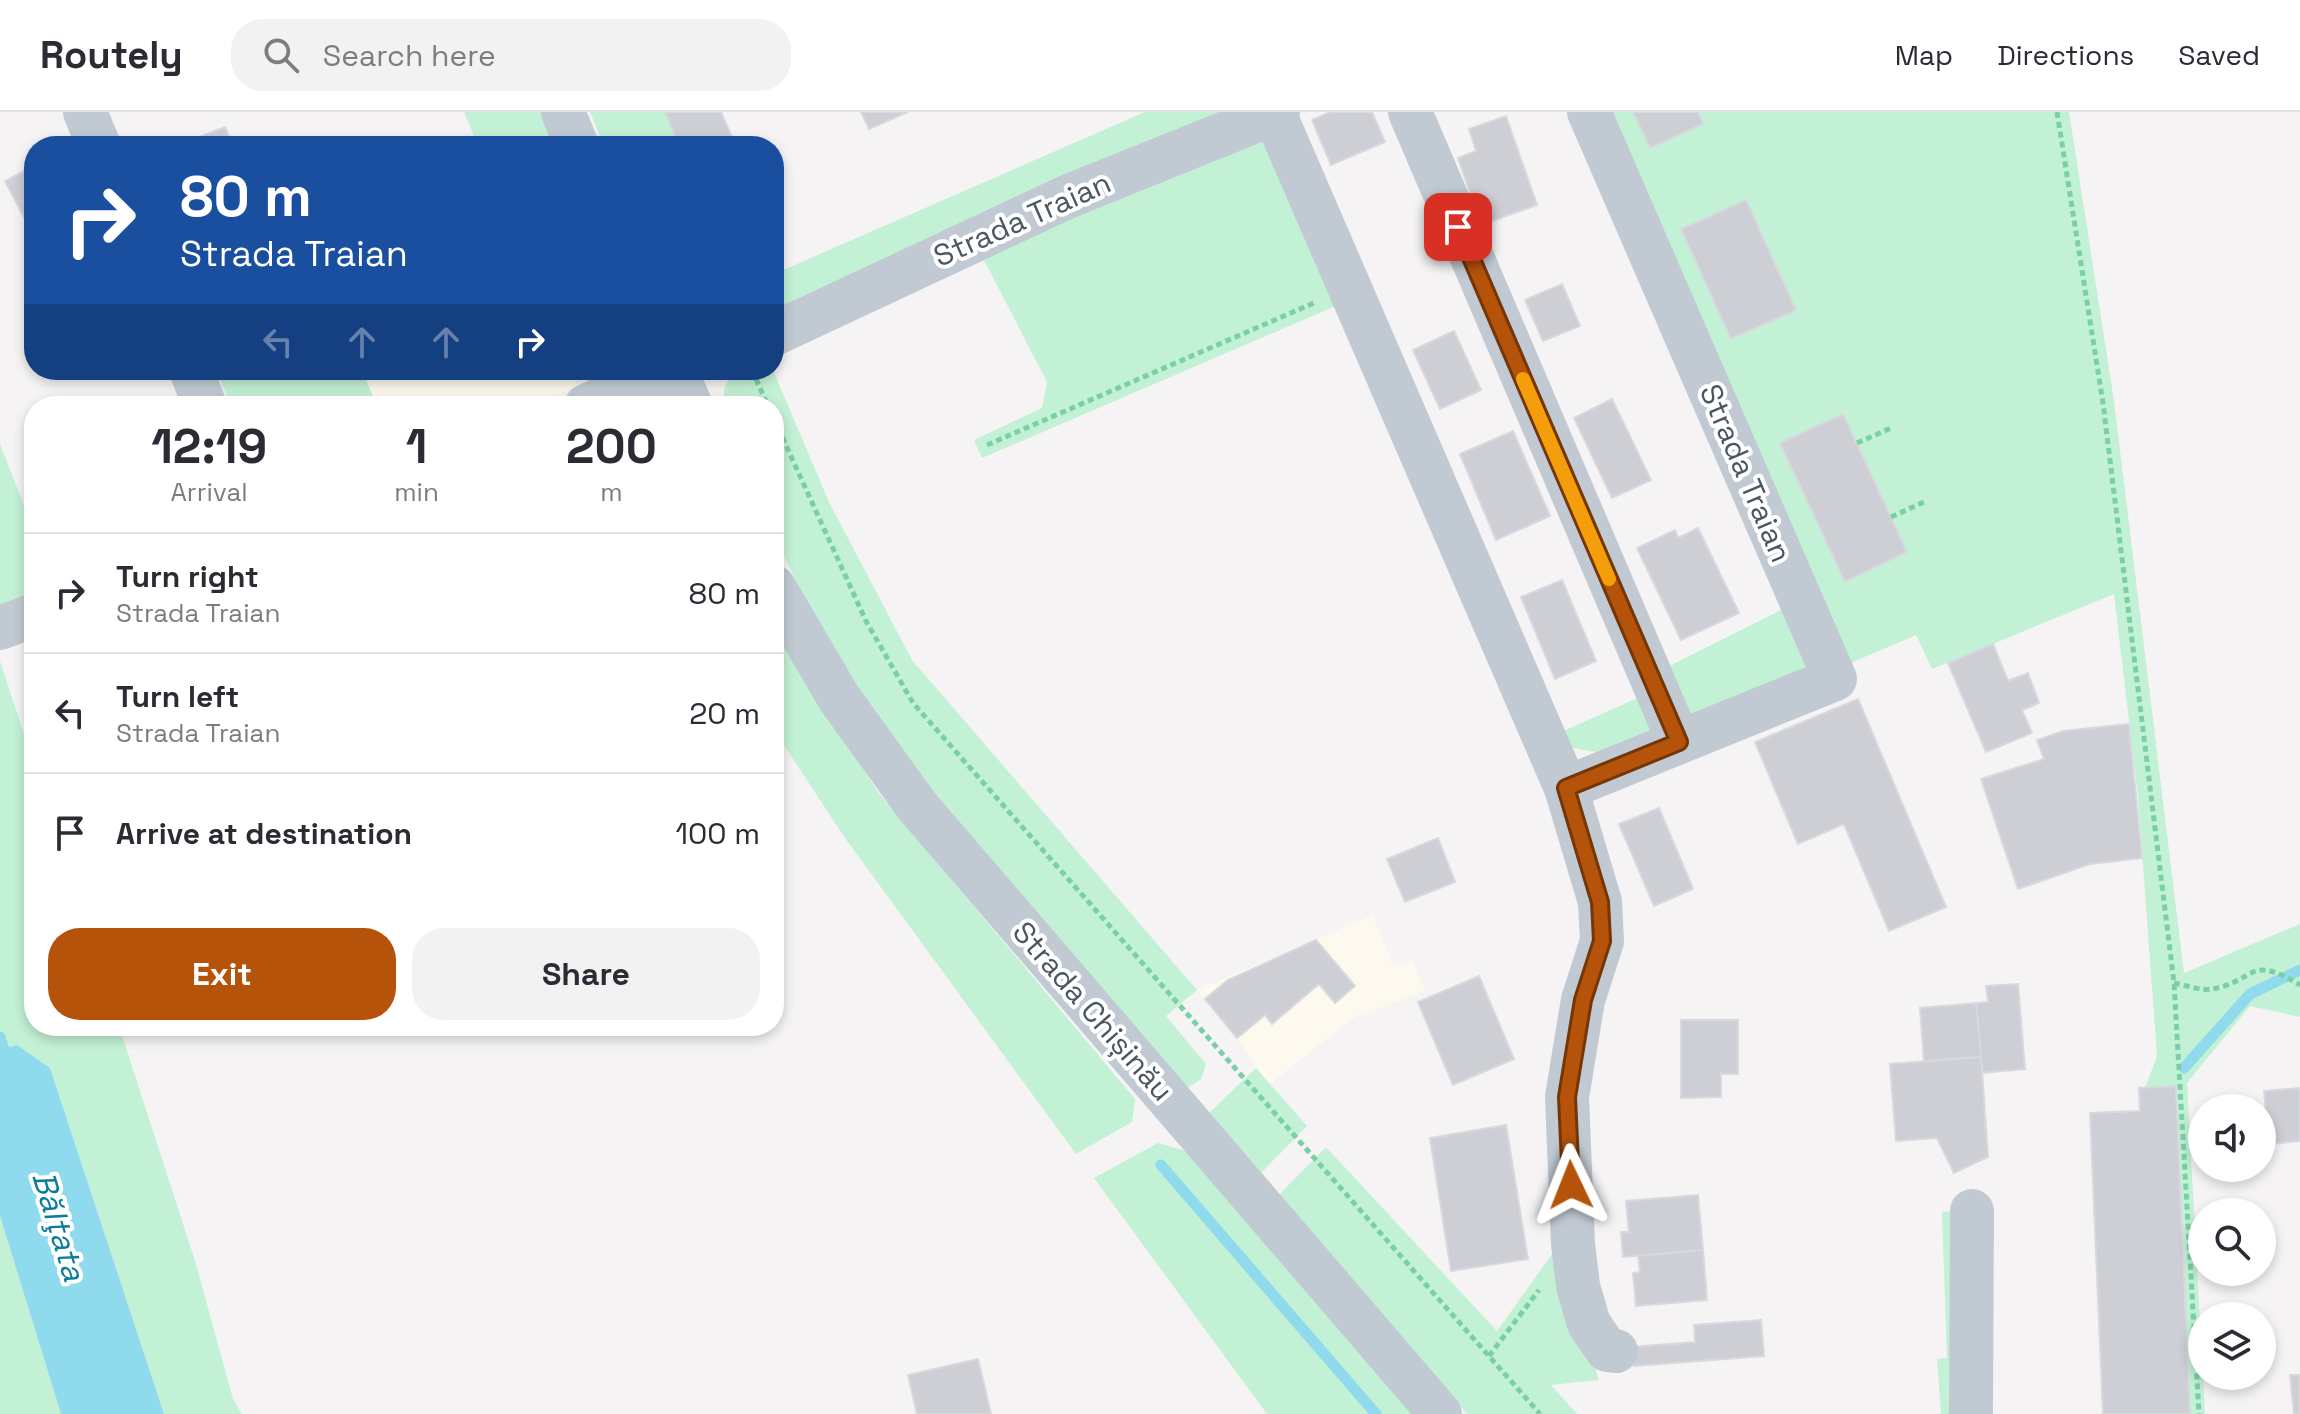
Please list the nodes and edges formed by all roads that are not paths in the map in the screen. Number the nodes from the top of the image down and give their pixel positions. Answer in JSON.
{"nodes":[{"id":1,"x":85,"y":112,"type":"edge"},
{"id":2,"x":563,"y":112,"type":"edge"},
{"id":3,"x":1410,"y":112,"type":"edge"},
{"id":4,"x":1589,"y":112,"type":"edge"},
{"id":5,"x":1276,"y":113,"type":"edge"},
{"id":6,"x":95,"y":136,"type":"edge"},
{"id":7,"x":573,"y":136,"type":"edge"},
{"id":8,"x":784,"y":329,"type":"edge"},
{"id":9,"x":678,"y":380,"type":"edge"},
{"id":10,"x":622,"y":396,"type":"edge"},
{"id":11,"x":784,"y":604,"type":"edge"},
{"id":12,"x":24,"y":619,"type":"edge"},
{"id":13,"x":0,"y":628,"type":"edge"},
{"id":14,"x":1679,"y":742,"type":"junction"},
{"id":15,"x":1566,"y":788,"type":"junction"},
{"id":16,"x":1972,"y":1211,"type":"dead end"},
{"id":17,"x":1616,"y":1351,"type":"dead end"},
{"id":18,"x":1440,"y":1414,"type":"edge"},
{"id":19,"x":1971,"y":1414,"type":"edge"}],
"edges":[{"from":1,"to":6,"type":"street"},
{"from":2,"to":7,"type":"street"},
{"from":3,"to":14,"type":"street"},
{"from":4,"to":14,"type":"street","name":"Strada Traian"},
{"from":5,"to":8,"type":"street","name":"Strada Traian"},
{"from":5,"to":15,"type":"street","name":"Strada Traian"},
{"from":9,"to":10,"type":"street"},
{"from":11,"to":18,"type":"street","name":"Strada Chișinău"},
{"from":12,"to":13,"type":"street"},
{"from":14,"to":15,"type":"street","name":"Strada Traian"},
{"from":15,"to":17,"type":"street","name":"Strada Traian"},
{"from":16,"to":19,"type":"street"}]}
